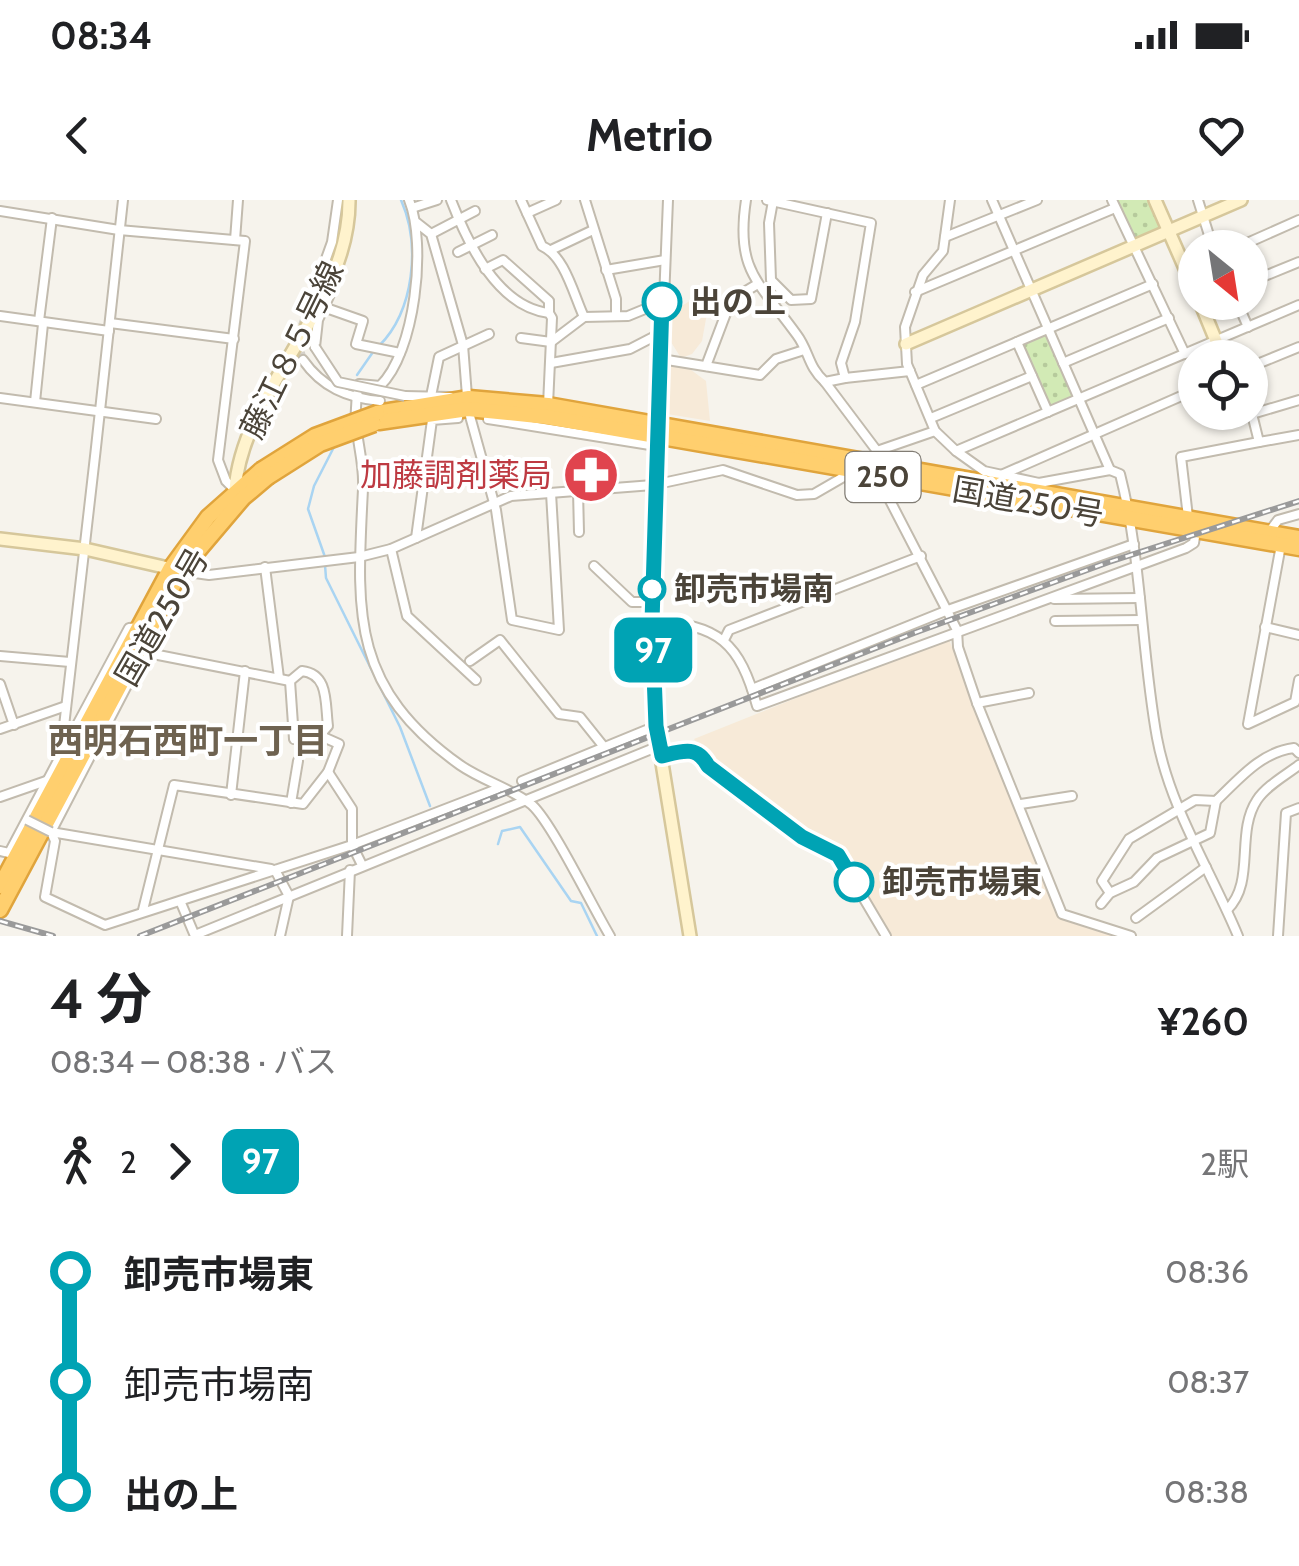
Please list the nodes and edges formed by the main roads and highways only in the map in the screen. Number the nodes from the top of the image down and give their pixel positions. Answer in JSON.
{"nodes":[{"id":1,"x":463,"y":404,"type":"junction"},
{"id":2,"x":657,"y":436,"type":"junction"},
{"id":3,"x":877,"y":465,"type":"junction"},
{"id":4,"x":1129,"y":513,"type":"junction"},
{"id":5,"x":1299,"y":538,"type":"edge"},
{"id":6,"x":1299,"y":548,"type":"edge"},
{"id":7,"x":176,"y":570,"type":"junction"},
{"id":8,"x":0,"y":886,"type":"edge"},
{"id":9,"x":0,"y":910,"type":"edge"}],
"edges":[{"from":1,"to":2,"type":"highway","name":"国道250号","number":"250"},
{"from":1,"to":2,"type":"highway","name":"国道250号","number":"250"},
{"from":1,"to":7,"type":"highway","name":"国道250号","number":"250","bridge":true},
{"from":2,"to":3,"type":"highway","name":"国道250号","number":"250"},
{"from":2,"to":3,"type":"highway","name":"国道250号","number":"250"},
{"from":3,"to":4,"type":"highway","name":"国道250号","number":"250"},
{"from":4,"to":5,"type":"highway","name":"国道250号","number":"250"},
{"from":4,"to":6,"type":"highway","name":"国道250号","number":"250"},
{"from":7,"to":8,"type":"highway","name":"国道250号","number":"250"},
{"from":7,"to":9,"type":"highway","name":"国道250号","number":"250"}]}
